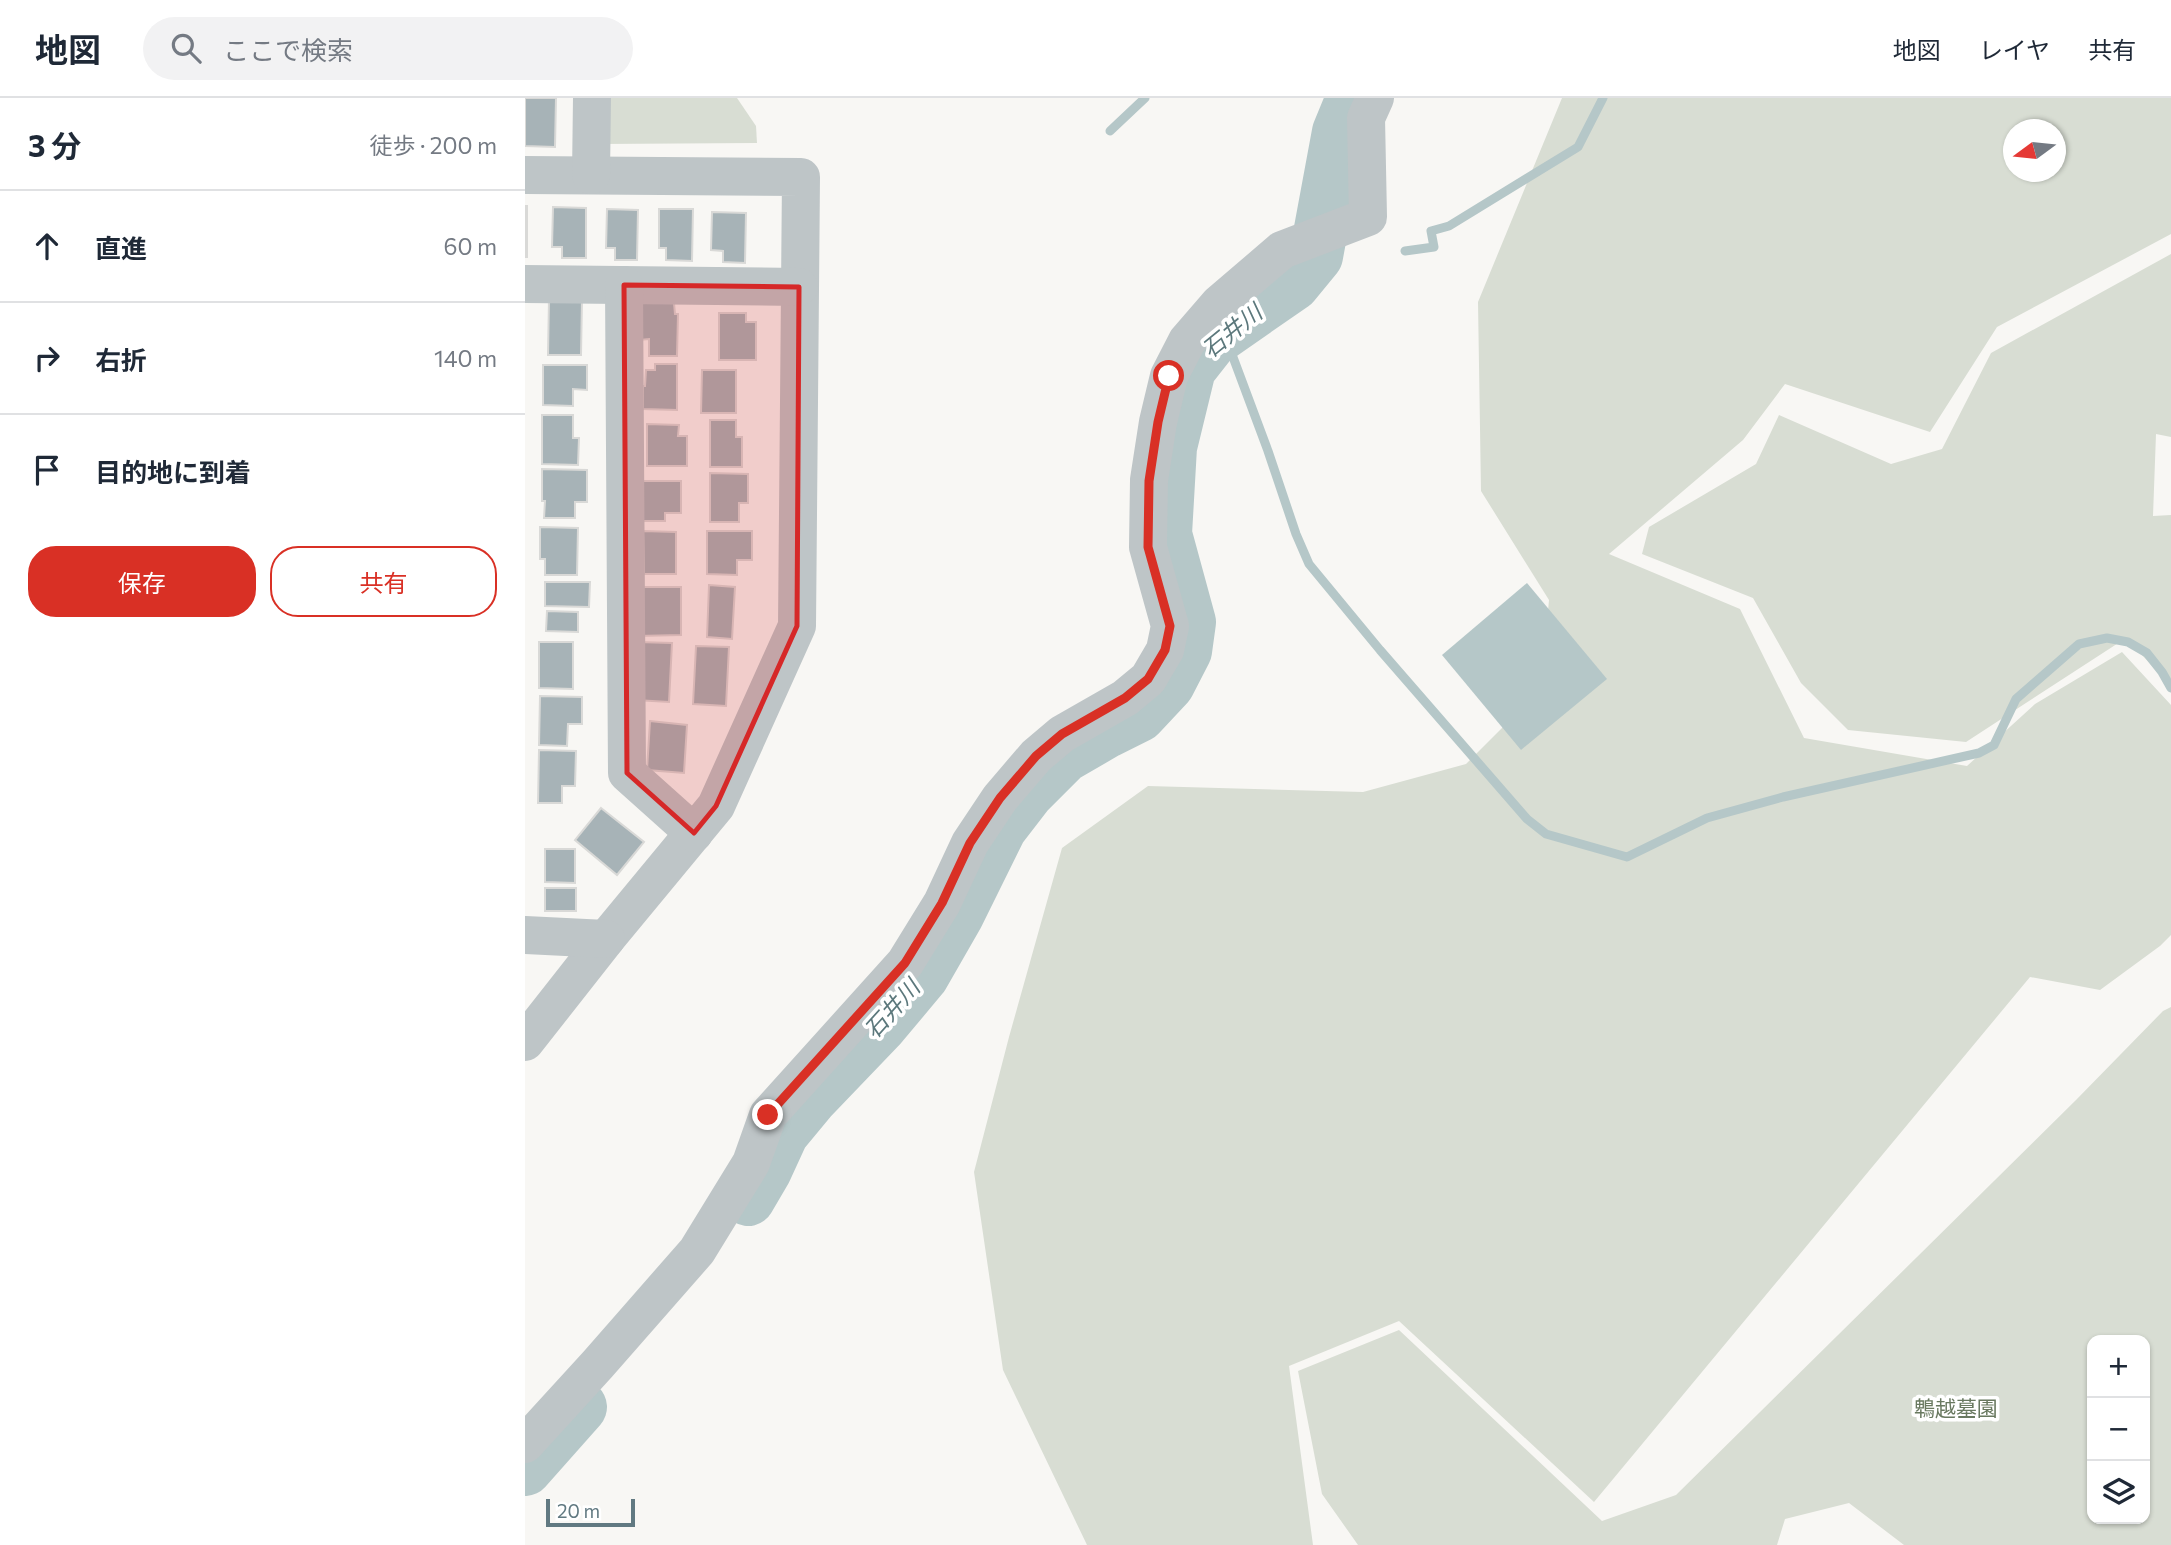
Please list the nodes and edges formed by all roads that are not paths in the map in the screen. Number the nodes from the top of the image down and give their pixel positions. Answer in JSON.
{"nodes":[{"id":1,"x":592,"y":98,"type":"edge"},
{"id":2,"x":1375,"y":98,"type":"edge"},
{"id":3,"x":525,"y":175,"type":"edge"},
{"id":4,"x":591,"y":175,"type":"junction"},
{"id":5,"x":525,"y":284,"type":"edge"},
{"id":6,"x":624,"y":285,"type":"junction"},
{"id":7,"x":799,"y":287,"type":"junction"},
{"id":8,"x":694,"y":832,"type":"junction"},
{"id":9,"x":525,"y":935,"type":"edge"},
{"id":10,"x":606,"y":939,"type":"junction"},
{"id":11,"x":525,"y":1042,"type":"edge"},
{"id":12,"x":525,"y":1444,"type":"edge"}],
"edges":[{"from":1,"to":4,"type":"street"},
{"from":2,"to":12,"type":"street"},
{"from":3,"to":4,"type":"street"},
{"from":4,"to":7,"type":"street"},
{"from":5,"to":6,"type":"street"},
{"from":6,"to":7,"type":"street"},
{"from":6,"to":8,"type":"street"},
{"from":7,"to":8,"type":"street"},
{"from":8,"to":10,"type":"street"},
{"from":9,"to":10,"type":"street"},
{"from":10,"to":11,"type":"street"}]}
